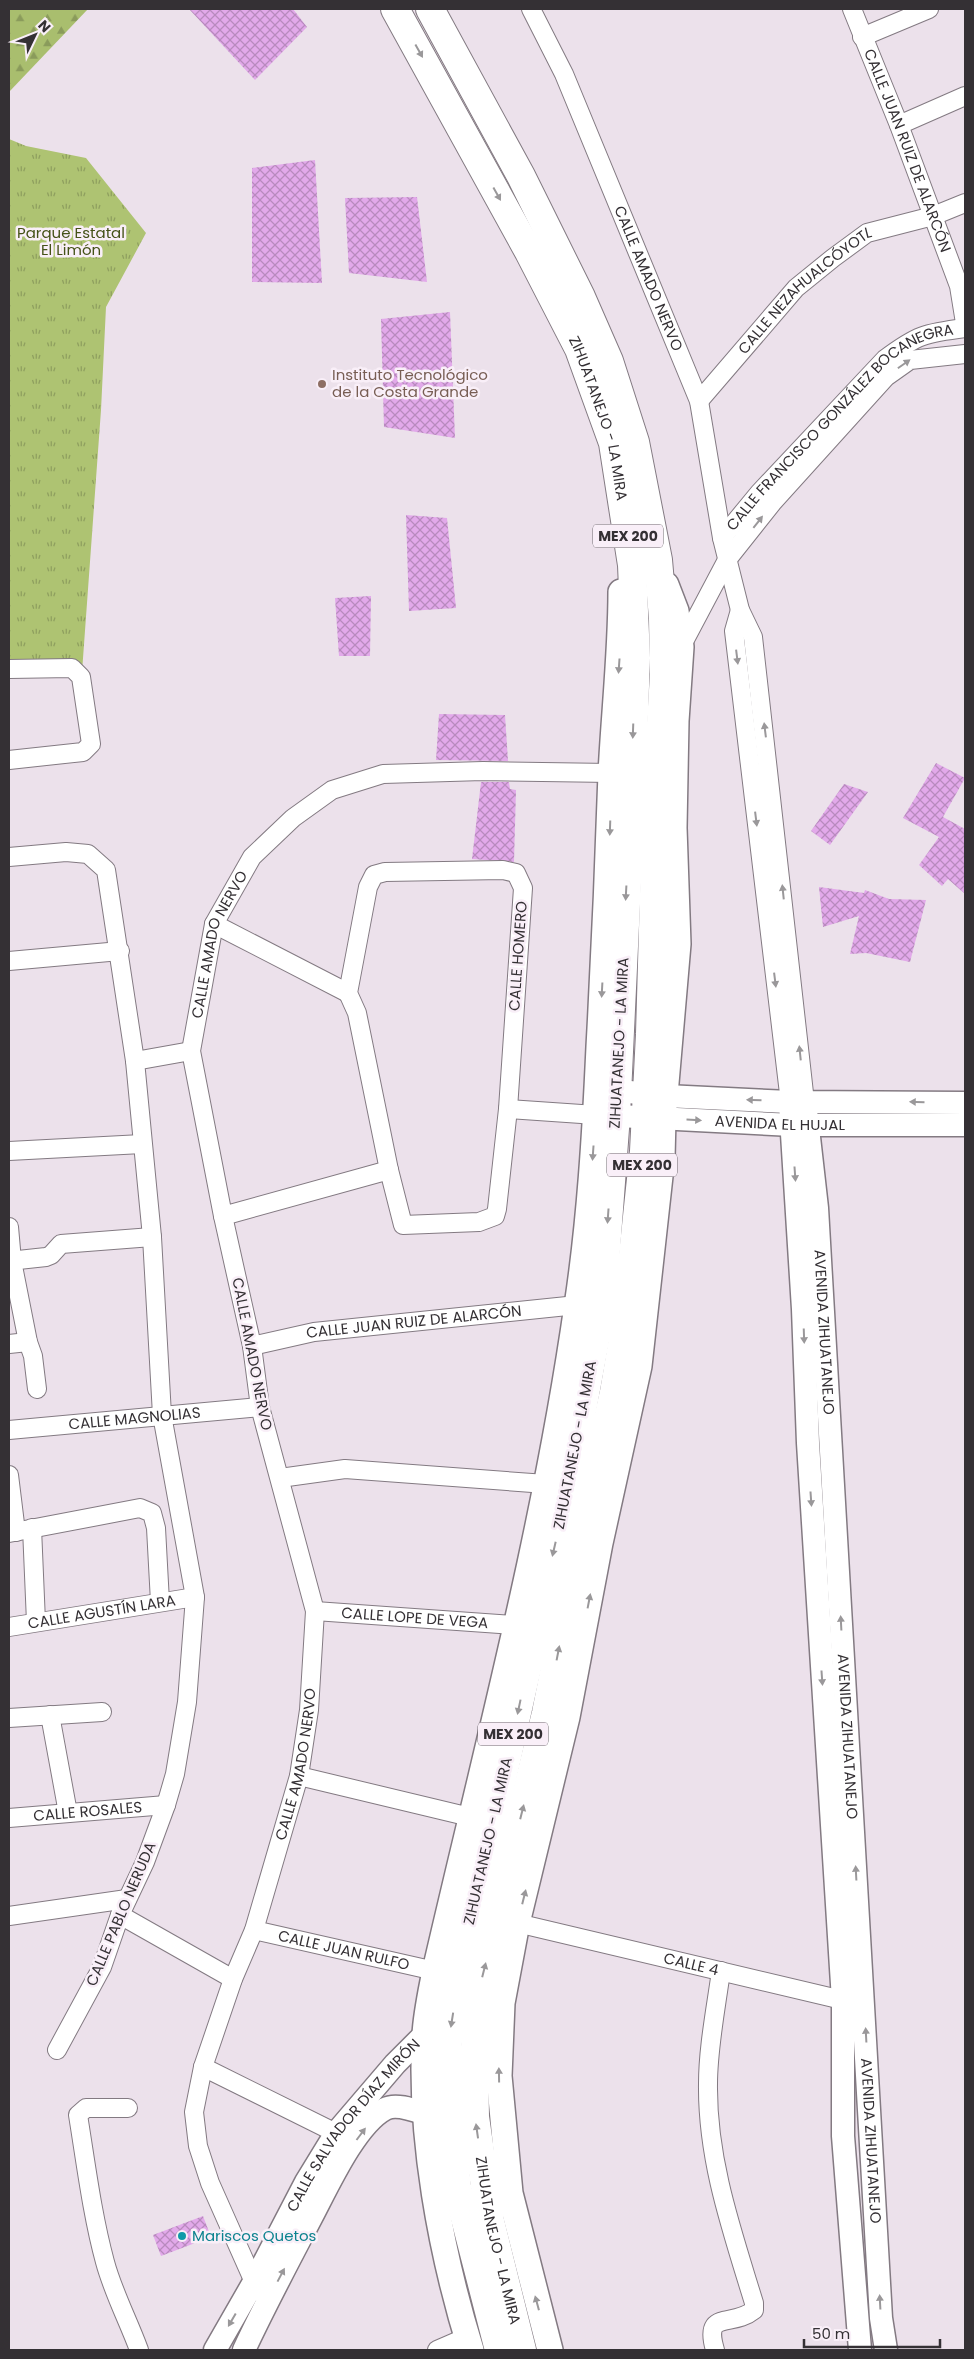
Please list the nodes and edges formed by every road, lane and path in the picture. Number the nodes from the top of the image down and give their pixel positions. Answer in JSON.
{"nodes":[{"id":1,"x":395,"y":9,"type":"edge"},
{"id":2,"x":430,"y":9,"type":"edge"},
{"id":3,"x":531,"y":9,"type":"edge"},
{"id":4,"x":852,"y":9,"type":"edge"},
{"id":5,"x":929,"y":9,"type":"edge"},
{"id":6,"x":862,"y":37,"type":"junction"},
{"id":7,"x":965,"y":96,"type":"edge"},
{"id":8,"x":899,"y":125,"type":"junction"},
{"id":9,"x":965,"y":203,"type":"edge"},
{"id":10,"x":933,"y":216,"type":"junction"},
{"id":11,"x":965,"y":323,"type":"edge"},
{"id":12,"x":965,"y":328,"type":"edge"},
{"id":13,"x":965,"y":354,"type":"edge"},
{"id":14,"x":699,"y":401,"type":"junction"},
{"id":15,"x":613,"y":442,"type":"junction"},
{"id":16,"x":722,"y":538,"type":"junction"},
{"id":17,"x":658,"y":560,"type":"junction"},
{"id":18,"x":727,"y":560,"type":"junction"},
{"id":19,"x":681,"y":647,"type":"junction"},
{"id":20,"x":9,"y":668,"type":"edge"},
{"id":21,"x":9,"y":760,"type":"edge"},
{"id":22,"x":611,"y":773,"type":"junction"},
{"id":23,"x":9,"y":856,"type":"edge"},
{"id":24,"x":214,"y":924,"type":"junction"},
{"id":25,"x":120,"y":951,"type":"junction"},
{"id":26,"x":9,"y":961,"type":"edge"},
{"id":27,"x":348,"y":994,"type":"junction"},
{"id":28,"x":191,"y":1051,"type":"junction"},
{"id":29,"x":135,"y":1061,"type":"junction"},
{"id":30,"x":606,"y":1102,"type":"junction"},
{"id":31,"x":797,"y":1102,"type":"junction"},
{"id":32,"x":965,"y":1103,"type":"edge"},
{"id":33,"x":655,"y":1106,"type":"junction"},
{"id":34,"x":508,"y":1109,"type":"junction"},
{"id":35,"x":800,"y":1125,"type":"junction"},
{"id":36,"x":965,"y":1125,"type":"edge"},
{"id":37,"x":142,"y":1144,"type":"junction"},
{"id":38,"x":9,"y":1151,"type":"edge"},
{"id":39,"x":389,"y":1170,"type":"junction"},
{"id":40,"x":223,"y":1216,"type":"junction"},
{"id":41,"x":9,"y":1227,"type":"edge"},
{"id":42,"x":152,"y":1237,"type":"junction"},
{"id":43,"x":11,"y":1261,"type":"edge"},
{"id":44,"x":577,"y":1306,"type":"junction"},
{"id":45,"x":28,"y":1342,"type":"junction"},
{"id":46,"x":9,"y":1344,"type":"edge"},
{"id":47,"x":252,"y":1346,"type":"junction"},
{"id":48,"x":37,"y":1389,"type":"dead end"},
{"id":49,"x":260,"y":1407,"type":"junction"},
{"id":50,"x":162,"y":1415,"type":"junction"},
{"id":51,"x":9,"y":1430,"type":"edge"},
{"id":52,"x":9,"y":1475,"type":"edge"},
{"id":53,"x":280,"y":1478,"type":"junction"},
{"id":54,"x":546,"y":1484,"type":"junction"},
{"id":55,"x":19,"y":1531,"type":"edge"},
{"id":56,"x":195,"y":1597,"type":"junction"},
{"id":57,"x":160,"y":1602,"type":"junction"},
{"id":58,"x":315,"y":1610,"type":"junction"},
{"id":59,"x":36,"y":1622,"type":"junction"},
{"id":60,"x":515,"y":1625,"type":"junction"},
{"id":61,"x":9,"y":1627,"type":"edge"},
{"id":62,"x":102,"y":1712,"type":"dead end"},
{"id":63,"x":50,"y":1714,"type":"junction"},
{"id":64,"x":557,"y":1715,"type":"junction"},
{"id":65,"x":9,"y":1718,"type":"edge"},
{"id":66,"x":299,"y":1776,"type":"junction"},
{"id":67,"x":166,"y":1805,"type":"junction"},
{"id":68,"x":68,"y":1813,"type":"junction"},
{"id":69,"x":470,"y":1817,"type":"junction"},
{"id":70,"x":9,"y":1818,"type":"edge"},
{"id":71,"x":127,"y":1899,"type":"junction"},
{"id":72,"x":120,"y":1915,"type":"junction"},
{"id":73,"x":9,"y":1916,"type":"edge"},
{"id":74,"x":517,"y":1923,"type":"junction"},
{"id":75,"x":254,"y":1930,"type":"junction"},
{"id":76,"x":435,"y":1971,"type":"junction"},
{"id":77,"x":721,"y":1971,"type":"junction"},
{"id":78,"x":233,"y":1979,"type":"junction"},
{"id":79,"x":853,"y":2003,"type":"junction"},
{"id":80,"x":425,"y":2034,"type":"junction"},
{"id":81,"x":57,"y":2050,"type":"dead end"},
{"id":82,"x":203,"y":2067,"type":"junction"},
{"id":83,"x":128,"y":2108,"type":"dead end"},
{"id":84,"x":426,"y":2114,"type":"junction"},
{"id":85,"x":336,"y":2133,"type":"junction"},
{"id":86,"x":254,"y":2282,"type":"junction"},
{"id":87,"x":264,"y":2307,"type":"junction"},
{"id":88,"x":469,"y":2344,"type":"edge"},
{"id":89,"x":139,"y":2350,"type":"edge"},
{"id":90,"x":215,"y":2350,"type":"edge"},
{"id":91,"x":244,"y":2350,"type":"edge"},
{"id":92,"x":437,"y":2350,"type":"edge"},
{"id":93,"x":499,"y":2350,"type":"edge"},
{"id":94,"x":522,"y":2350,"type":"edge"},
{"id":95,"x":550,"y":2350,"type":"edge"},
{"id":96,"x":715,"y":2350,"type":"edge"},
{"id":97,"x":860,"y":2350,"type":"edge"},
{"id":98,"x":886,"y":2350,"type":"edge"}],
"edges":[{"from":1,"to":15,"type":"highway","name":"ZIHUATANEJO - LA MIRA","number":"MEX 200","one_way":true},
{"from":2,"to":17,"type":"highway","name":"ZIHUATANEJO - LA MIRA","number":"MEX 200"},
{"from":3,"to":14,"type":"street","name":"CALLE AMADO NERVO"},
{"from":4,"to":6,"type":"street","name":"CALLE JUAN RUIZ DE ALARCÓN"},
{"from":5,"to":6,"type":"street"},
{"from":6,"to":8,"type":"street","name":"CALLE JUAN RUIZ DE ALARCÓN"},
{"from":7,"to":8,"type":"street"},
{"from":8,"to":10,"type":"street","name":"CALLE JUAN RUIZ DE ALARCÓN"},
{"from":9,"to":10,"type":"street","name":"CALLE NEZAHUALCÓYOTL"},
{"from":10,"to":11,"type":"street","name":"CALLE JUAN RUIZ DE ALARCÓN"},
{"from":10,"to":14,"type":"street","name":"CALLE NEZAHUALCÓYOTL"},
{"from":12,"to":16,"type":"street","name":"CALLE FRANCISCO GONZÁLEZ BOCANEGRA"},
{"from":18,"to":13,"type":"street","name":"CALLE FRANCISCO GONZÁLEZ BOCANEGRA","one_way":true},
{"from":14,"to":16,"type":"street","name":"CALLE AMADO NERVO"},
{"from":15,"to":22,"type":"main road","one_way":true},
{"from":15,"to":30,"type":"highway","name":"ZIHUATANEJO - LA MIRA","number":"MEX 200","one_way":true},
{"from":16,"to":18,"type":"street","name":"CALLE AMADO NERVO"},
{"from":17,"to":19,"type":"main road"},
{"from":17,"to":33,"type":"highway","name":"ZIHUATANEJO - LA MIRA","number":"MEX 200"},
{"from":18,"to":19,"type":"street","name":"CALLE FRANCISCO GONZÁLEZ BOCANEGRA"},
{"from":18,"to":31,"type":"street","name":"CALLE AMADO NERVO"},
{"from":19,"to":33,"type":"main road"},
{"from":20,"to":21,"type":"street"},
{"from":22,"to":24,"type":"street","name":"CALLE AMADO NERVO"},
{"from":22,"to":30,"type":"main road","one_way":true},
{"from":23,"to":25,"type":"street","name":"CALLE PABLO NERUDA"},
{"from":24,"to":27,"type":"street"},
{"from":24,"to":28,"type":"street","name":"CALLE AMADO NERVO"},
{"from":25,"to":26,"type":"street"},
{"from":25,"to":29,"type":"street","name":"CALLE PABLO NERUDA"},
{"from":27,"to":34,"type":"street","name":"CALLE HOMERO"},
{"from":27,"to":39,"type":"street","name":"CALLE HOMERO"},
{"from":28,"to":29,"type":"street"},
{"from":28,"to":40,"type":"street","name":"CALLE AMADO NERVO"},
{"from":29,"to":37,"type":"street","name":"CALLE PABLO NERUDA"},
{"from":30,"to":33,"type":"street","name":"AVENIDA EL HUJAL"},
{"from":30,"to":34,"type":"street"},
{"from":30,"to":44,"type":"main road","one_way":true},
{"from":30,"to":93,"type":"highway","name":"ZIHUATANEJO - LA MIRA","number":"MEX 200","one_way":true},
{"from":32,"to":31,"type":"street","name":"AVENIDA EL HUJAL","one_way":true},
{"from":31,"to":33,"type":"street","name":"AVENIDA EL HUJAL","one_way":true},
{"from":31,"to":35,"type":"street","name":"AVENIDA ZIHUATANEJO"},
{"from":33,"to":35,"type":"street","name":"AVENIDA EL HUJAL","one_way":true},
{"from":64,"to":33,"type":"highway","name":"ZIHUATANEJO - LA MIRA","number":"MEX 200","one_way":true},
{"from":34,"to":39,"type":"street","name":"CALLE HOMERO"},
{"from":35,"to":36,"type":"street","name":"AVENIDA EL HUJAL"},
{"from":35,"to":79,"type":"street","name":"AVENIDA ZIHUATANEJO"},
{"from":37,"to":38,"type":"street"},
{"from":37,"to":42,"type":"street","name":"CALLE PABLO NERUDA"},
{"from":39,"to":40,"type":"street"},
{"from":40,"to":47,"type":"street","name":"CALLE AMADO NERVO"},
{"from":41,"to":43,"type":"street"},
{"from":42,"to":43,"type":"street"},
{"from":42,"to":50,"type":"street","name":"CALLE PABLO NERUDA"},
{"from":43,"to":45,"type":"street"},
{"from":44,"to":47,"type":"street","name":"CALLE JUAN RUIZ DE ALARCÓN"},
{"from":44,"to":54,"type":"main road"},
{"from":45,"to":46,"type":"street"},
{"from":45,"to":48,"type":"street"},
{"from":47,"to":49,"type":"street","name":"CALLE AMADO NERVO"},
{"from":49,"to":50,"type":"street","name":"CALLE MAGNOLIAS"},
{"from":49,"to":53,"type":"street","name":"CALLE AMADO NERVO"},
{"from":50,"to":51,"type":"street","name":"CALLE MAGNOLIAS"},
{"from":50,"to":56,"type":"street","name":"CALLE PABLO NERUDA"},
{"from":52,"to":55,"type":"street"},
{"from":53,"to":54,"type":"street"},
{"from":53,"to":58,"type":"street","name":"CALLE AMADO NERVO"},
{"from":54,"to":60,"type":"main road"},
{"from":55,"to":57,"type":"street"},
{"from":55,"to":59,"type":"street"},
{"from":56,"to":57,"type":"street","name":"CALLE AGUSTÍN LARA"},
{"from":56,"to":67,"type":"street","name":"CALLE PABLO NERUDA"},
{"from":57,"to":59,"type":"street","name":"CALLE AGUSTÍN LARA"},
{"from":58,"to":60,"type":"street","name":"CALLE LOPE DE VEGA"},
{"from":58,"to":66,"type":"street","name":"CALLE AMADO NERVO"},
{"from":59,"to":61,"type":"street","name":"CALLE AGUSTÍN LARA"},
{"from":60,"to":69,"type":"main road"},
{"from":62,"to":63,"type":"street"},
{"from":63,"to":65,"type":"street"},
{"from":63,"to":68,"type":"street"},
{"from":74,"to":64,"type":"main road","one_way":true},
{"from":94,"to":64,"type":"highway","name":"ZIHUATANEJO - LA MIRA","number":"MEX 200","one_way":true},
{"from":66,"to":69,"type":"street"},
{"from":66,"to":75,"type":"street","name":"CALLE AMADO NERVO"},
{"from":67,"to":68,"type":"street","name":"CALLE ROSALES"},
{"from":67,"to":71,"type":"street","name":"CALLE PABLO NERUDA"},
{"from":68,"to":70,"type":"street","name":"CALLE ROSALES"},
{"from":69,"to":76,"type":"main road"},
{"from":71,"to":72,"type":"street","name":"CALLE PABLO NERUDA"},
{"from":71,"to":73,"type":"street"},
{"from":72,"to":78,"type":"street"},
{"from":72,"to":81,"type":"street","name":"CALLE PABLO NERUDA"},
{"from":74,"to":77,"type":"street","name":"CALLE 4"},
{"from":95,"to":74,"type":"main road","one_way":true},
{"from":75,"to":76,"type":"street","name":"CALLE JUAN RULFO"},
{"from":75,"to":78,"type":"street","name":"CALLE AMADO NERVO"},
{"from":76,"to":80,"type":"main road"},
{"from":77,"to":79,"type":"street","name":"CALLE 4"},
{"from":77,"to":96,"type":"street"},
{"from":78,"to":82,"type":"street","name":"CALLE AMADO NERVO"},
{"from":79,"to":97,"type":"street","name":"AVENIDA ZIHUATANEJO"},
{"from":98,"to":79,"type":"street","name":"AVENIDA ZIHUATANEJO","one_way":true},
{"from":80,"to":84,"type":"main road"},
{"from":80,"to":85,"type":"street","name":"CALLE SALVADOR DÍAZ MIRÓN"},
{"from":82,"to":85,"type":"street"},
{"from":82,"to":86,"type":"street","name":"CALLE AMADO NERVO"},
{"from":83,"to":89,"type":"street"},
{"from":87,"to":84,"type":"street","name":"CALLE SALVADOR DÍAZ MIRÓN","one_way":true},
{"from":84,"to":88,"type":"main road"},
{"from":85,"to":86,"type":"street","name":"CALLE SALVADOR DÍAZ MIRÓN"},
{"from":86,"to":87,"type":"street","name":"CALLE AMADO NERVO"},
{"from":86,"to":90,"type":"street","name":"CALLE SALVADOR DÍAZ MIRÓN","one_way":true},
{"from":87,"to":91,"type":"street","name":"CALLE SALVADOR DÍAZ MIRÓN"},
{"from":88,"to":92,"type":"street"}]}
